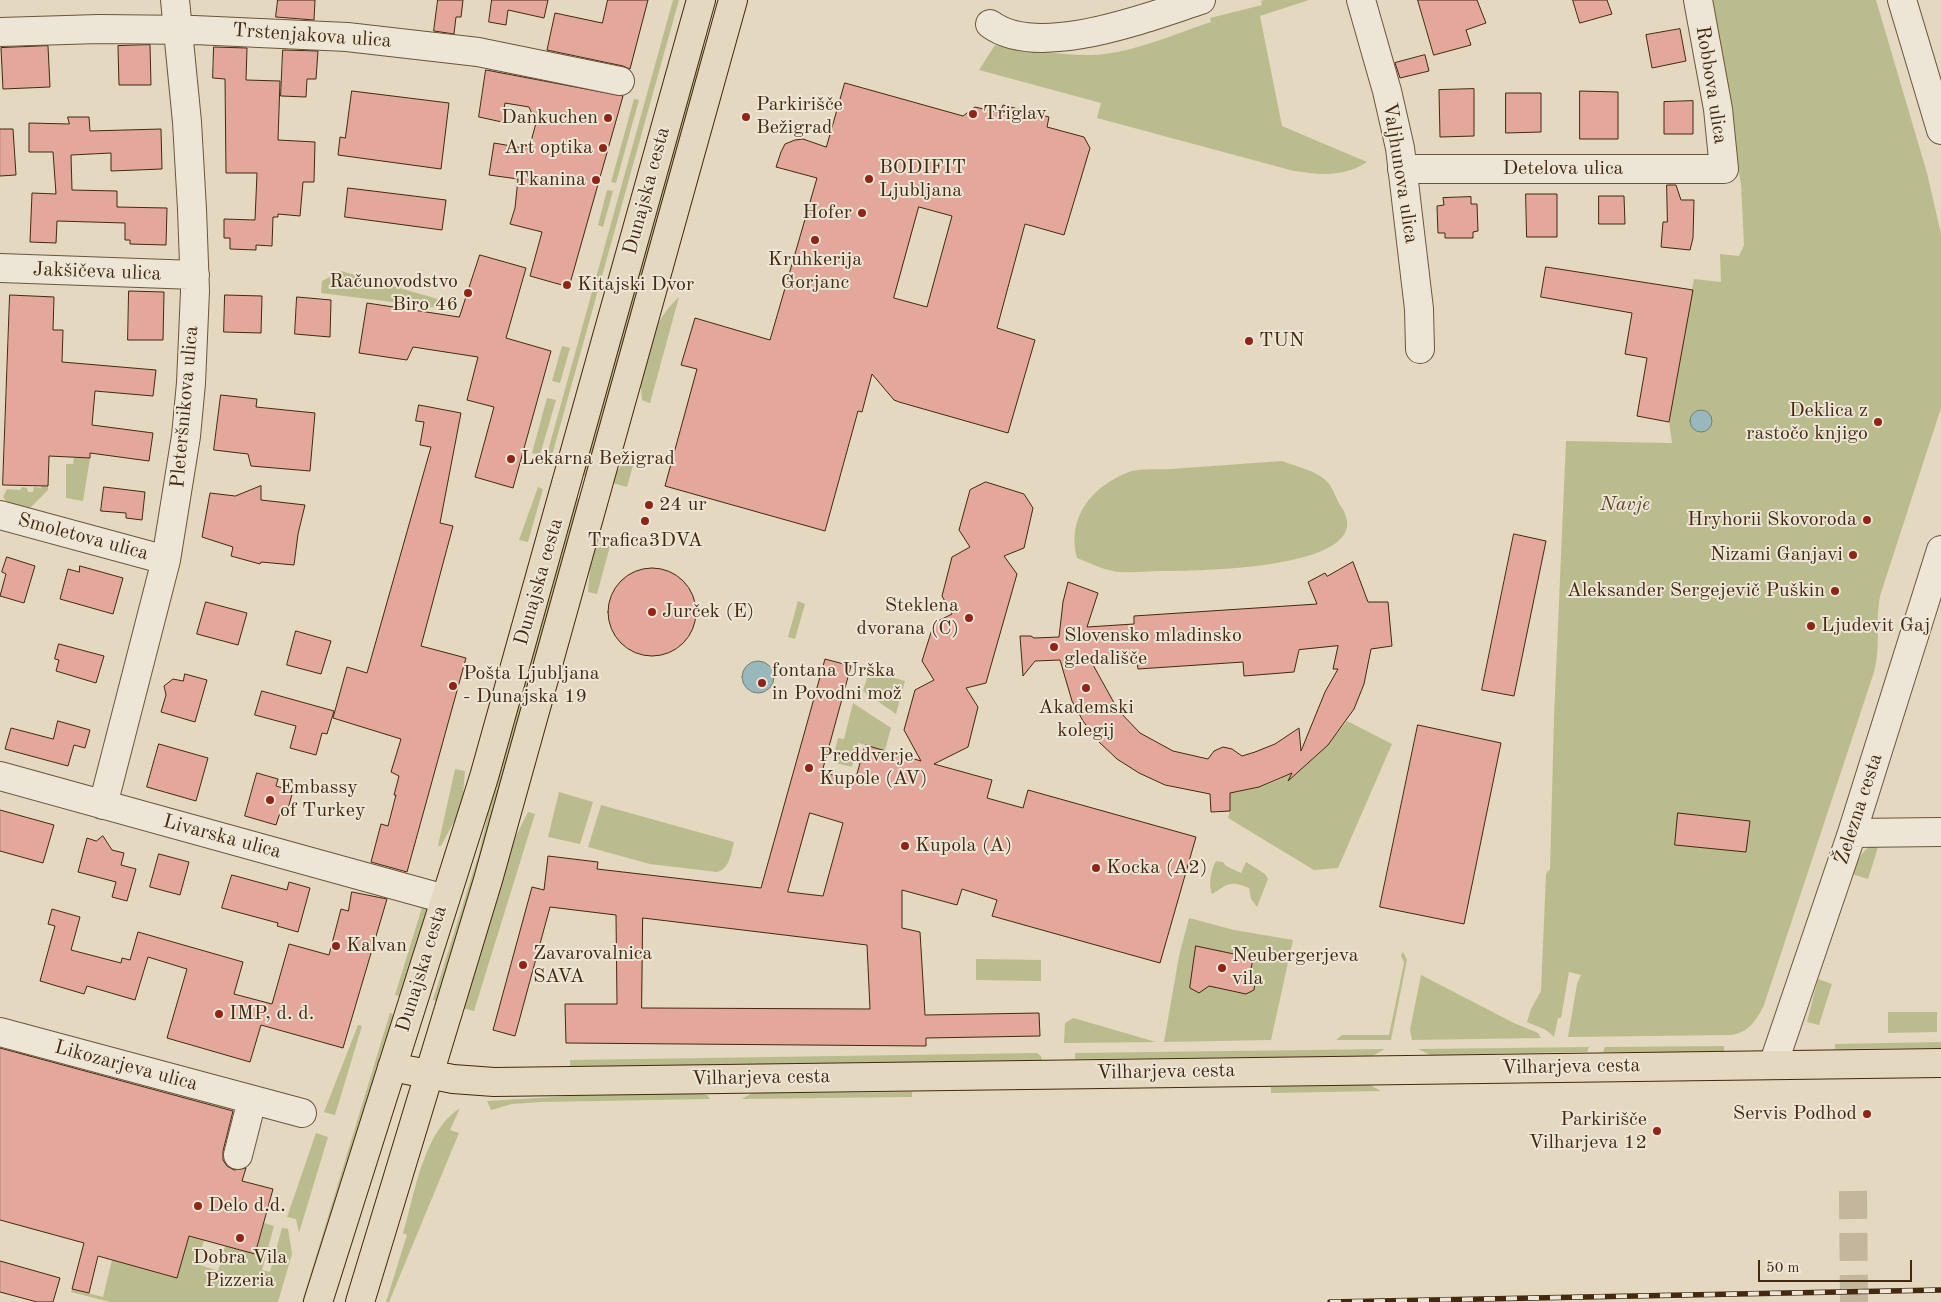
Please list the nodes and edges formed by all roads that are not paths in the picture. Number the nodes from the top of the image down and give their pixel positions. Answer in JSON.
{"nodes":[{"id":1,"x":175,"y":0,"type":"edge"},
{"id":2,"x":701,"y":0,"type":"edge"},
{"id":3,"x":733,"y":0,"type":"edge"},
{"id":4,"x":1201,"y":0,"type":"edge"},
{"id":5,"x":1361,"y":0,"type":"edge"},
{"id":6,"x":1698,"y":0,"type":"edge"},
{"id":7,"x":1902,"y":0,"type":"edge"},
{"id":8,"x":990,"y":24,"type":"dead end"},
{"id":9,"x":180,"y":30,"type":"junction"},
{"id":10,"x":0,"y":32,"type":"edge"},
{"id":11,"x":620,"y":81,"type":"dead end"},
{"id":12,"x":1941,"y":130,"type":"edge"},
{"id":13,"x":1402,"y":169,"type":"junction"},
{"id":14,"x":1724,"y":169,"type":"joint"},
{"id":15,"x":0,"y":268,"type":"edge"},
{"id":16,"x":194,"y":275,"type":"junction"},
{"id":17,"x":1420,"y":350,"type":"dead end"},
{"id":18,"x":0,"y":515,"type":"edge"},
{"id":19,"x":1941,"y":550,"type":"edge"},
{"id":20,"x":166,"y":560,"type":"junction"},
{"id":21,"x":0,"y":776,"type":"edge"},
{"id":22,"x":102,"y":805,"type":"junction"},
{"id":23,"x":1941,"y":832,"type":"edge"},
{"id":24,"x":1852,"y":833,"type":"junction"},
{"id":25,"x":445,"y":898,"type":"junction"},
{"id":26,"x":0,"y":1032,"type":"edge"},
{"id":27,"x":1941,"y":1063,"type":"edge"},
{"id":28,"x":1773,"y":1065,"type":"junction"},
{"id":29,"x":392,"y":1067,"type":"junction"},
{"id":30,"x":430,"y":1074,"type":"junction"},
{"id":31,"x":252,"y":1100,"type":"junction"},
{"id":32,"x":302,"y":1113,"type":"dead end"},
{"id":33,"x":238,"y":1155,"type":"dead end"},
{"id":34,"x":318,"y":1302,"type":"edge"},
{"id":35,"x":360,"y":1302,"type":"edge"}],
"edges":[{"from":1,"to":9,"type":"street","name":"Pleteršnikova ulica"},
{"from":2,"to":25,"type":"main road","name":"Dunajska cesta"},
{"from":3,"to":30,"type":"main road","name":"Dunajska cesta"},
{"from":4,"to":8,"type":"street"},
{"from":5,"to":13,"type":"street","name":"Valjhunova ulica"},
{"from":6,"to":14,"type":"street","name":"Robbova ulica"},
{"from":7,"to":12,"type":"street"},
{"from":9,"to":10,"type":"street","name":"Trstenjakova ulica"},
{"from":9,"to":11,"type":"street","name":"Trstenjakova ulica"},
{"from":9,"to":16,"type":"street","name":"Pleteršnikova ulica"},
{"from":13,"to":14,"type":"street","name":"Detelova ulica"},
{"from":13,"to":17,"type":"street","name":"Valjhunova ulica"},
{"from":15,"to":16,"type":"street","name":"Jakšičeva ulica"},
{"from":16,"to":20,"type":"street","name":"Pleteršnikova ulica"},
{"from":18,"to":20,"type":"street","name":"Smoletova ulica"},
{"from":19,"to":24,"type":"street","name":"Železna cesta"},
{"from":20,"to":22,"type":"street","name":"Pleteršnikova ulica"},
{"from":21,"to":22,"type":"street","name":"Livarska ulica"},
{"from":22,"to":25,"type":"street","name":"Livarska ulica"},
{"from":23,"to":24,"type":"street"},
{"from":24,"to":28,"type":"street","name":"Železna cesta"},
{"from":25,"to":29,"type":"main road","name":"Dunajska cesta"},
{"from":26,"to":31,"type":"street","name":"Likozarjeva ulica"},
{"from":27,"to":28,"type":"main road","name":"Vilharjeva cesta"},
{"from":28,"to":30,"type":"main road","name":"Vilharjeva cesta"},
{"from":29,"to":30,"type":"main road","name":"Vilharjeva cesta"},
{"from":29,"to":34,"type":"main road","name":"Dunajska cesta"},
{"from":30,"to":35,"type":"main road","name":"Dunajska cesta"},
{"from":31,"to":32,"type":"street","name":"Likozarjeva ulica"},
{"from":31,"to":33,"type":"street"}]}
